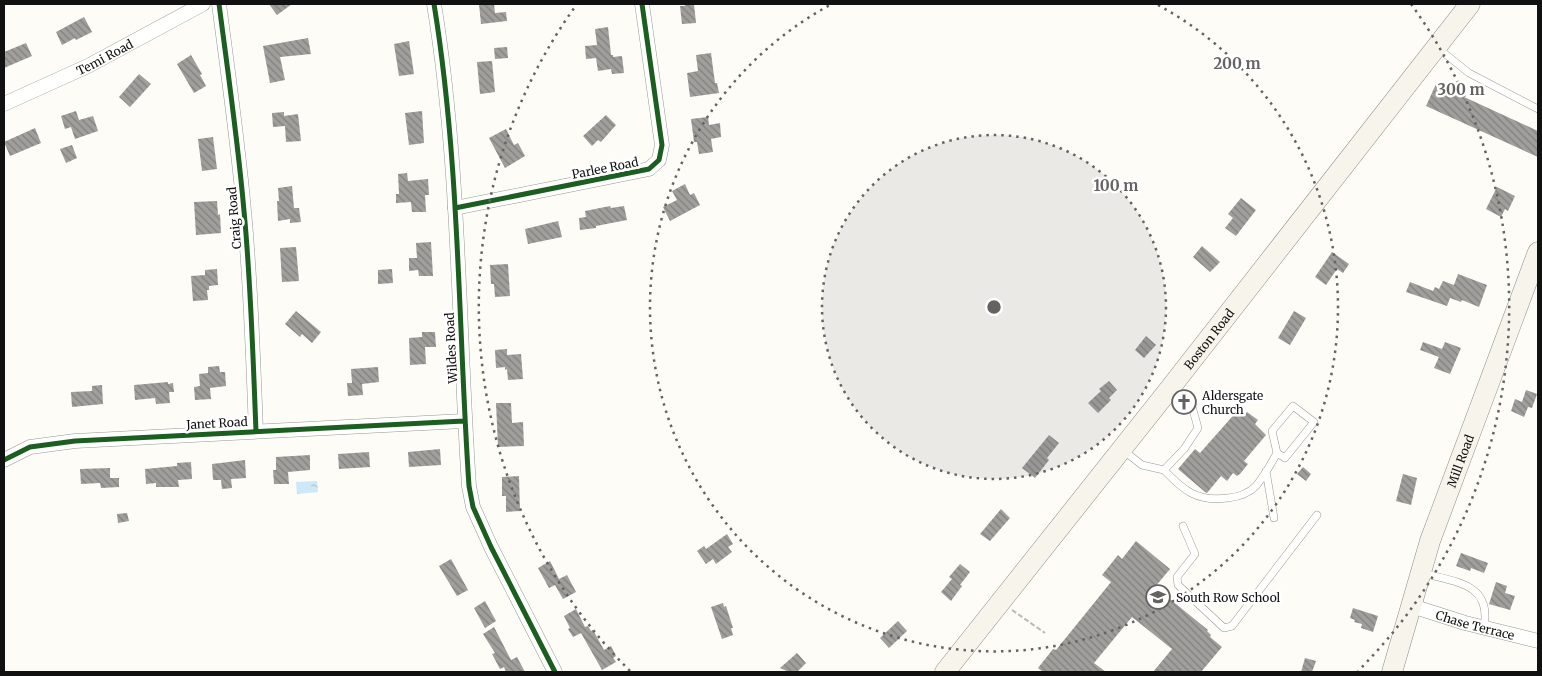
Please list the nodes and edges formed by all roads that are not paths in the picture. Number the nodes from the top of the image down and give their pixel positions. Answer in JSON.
{"nodes":[{"id":1,"x":203,"y":4,"type":"edge"},
{"id":2,"x":219,"y":4,"type":"edge"},
{"id":3,"x":434,"y":4,"type":"edge"},
{"id":4,"x":642,"y":4,"type":"edge"},
{"id":5,"x":1470,"y":4,"type":"edge"},
{"id":6,"x":1437,"y":47,"type":"junction"},
{"id":7,"x":4,"y":104,"type":"edge"},
{"id":8,"x":1538,"y":110,"type":"edge"},
{"id":9,"x":455,"y":208,"type":"junction"},
{"id":10,"x":1538,"y":252,"type":"edge"},
{"id":11,"x":1171,"y":387,"type":"junction"},
{"id":12,"x":464,"y":421,"type":"junction"},
{"id":13,"x":256,"y":431,"type":"junction"},
{"id":14,"x":1122,"y":449,"type":"junction"},
{"id":15,"x":1277,"y":453,"type":"junction"},
{"id":16,"x":4,"y":460,"type":"edge"},
{"id":17,"x":1164,"y":470,"type":"junction"},
{"id":18,"x":1266,"y":471,"type":"junction"},
{"id":19,"x":1317,"y":515,"type":"dead end"},
{"id":20,"x":1274,"y":518,"type":"dead end"},
{"id":21,"x":1183,"y":526,"type":"dead end"},
{"id":22,"x":1422,"y":572,"type":"junction"},
{"id":23,"x":1412,"y":606,"type":"junction"},
{"id":24,"x":1484,"y":627,"type":"junction"},
{"id":25,"x":1538,"y":641,"type":"edge"},
{"id":26,"x":555,"y":672,"type":"edge"},
{"id":27,"x":944,"y":672,"type":"edge"},
{"id":28,"x":1392,"y":672,"type":"edge"}],
"edges":[{"from":1,"to":7,"type":"street","name":"Temi Road"},
{"from":2,"to":13,"type":"street","name":"Craig Road"},
{"from":3,"to":9,"type":"street","name":"Wildes Road"},
{"from":4,"to":9,"type":"street","name":"Parlee Road"},
{"from":5,"to":6,"type":"main road","name":"Boston Road"},
{"from":6,"to":8,"type":"lane"},
{"from":6,"to":11,"type":"main road","name":"Boston Road"},
{"from":9,"to":12,"type":"street","name":"Wildes Road"},
{"from":10,"to":22,"type":"main road","name":"Mill Road"},
{"from":11,"to":14,"type":"main road","name":"Boston Road"},
{"from":11,"to":17,"type":"lane"},
{"from":12,"to":13,"type":"street","name":"Janet Road"},
{"from":12,"to":26,"type":"street","name":"Wildes Road"},
{"from":13,"to":16,"type":"street","name":"Janet Road"},
{"from":14,"to":17,"type":"lane"},
{"from":14,"to":27,"type":"main road","name":"Boston Road"},
{"from":15,"to":15,"type":"lane"},
{"from":15,"to":18,"type":"lane"},
{"from":17,"to":18,"type":"lane"},
{"from":18,"to":20,"type":"lane"},
{"from":19,"to":21,"type":"lane"},
{"from":22,"to":23,"type":"main road","name":"Mill Road"},
{"from":22,"to":24,"type":"lane"},
{"from":23,"to":24,"type":"street","name":"Chase Terrace"},
{"from":23,"to":28,"type":"main road","name":"Mill Road"},
{"from":24,"to":25,"type":"street","name":"Chase Terrace"}]}
